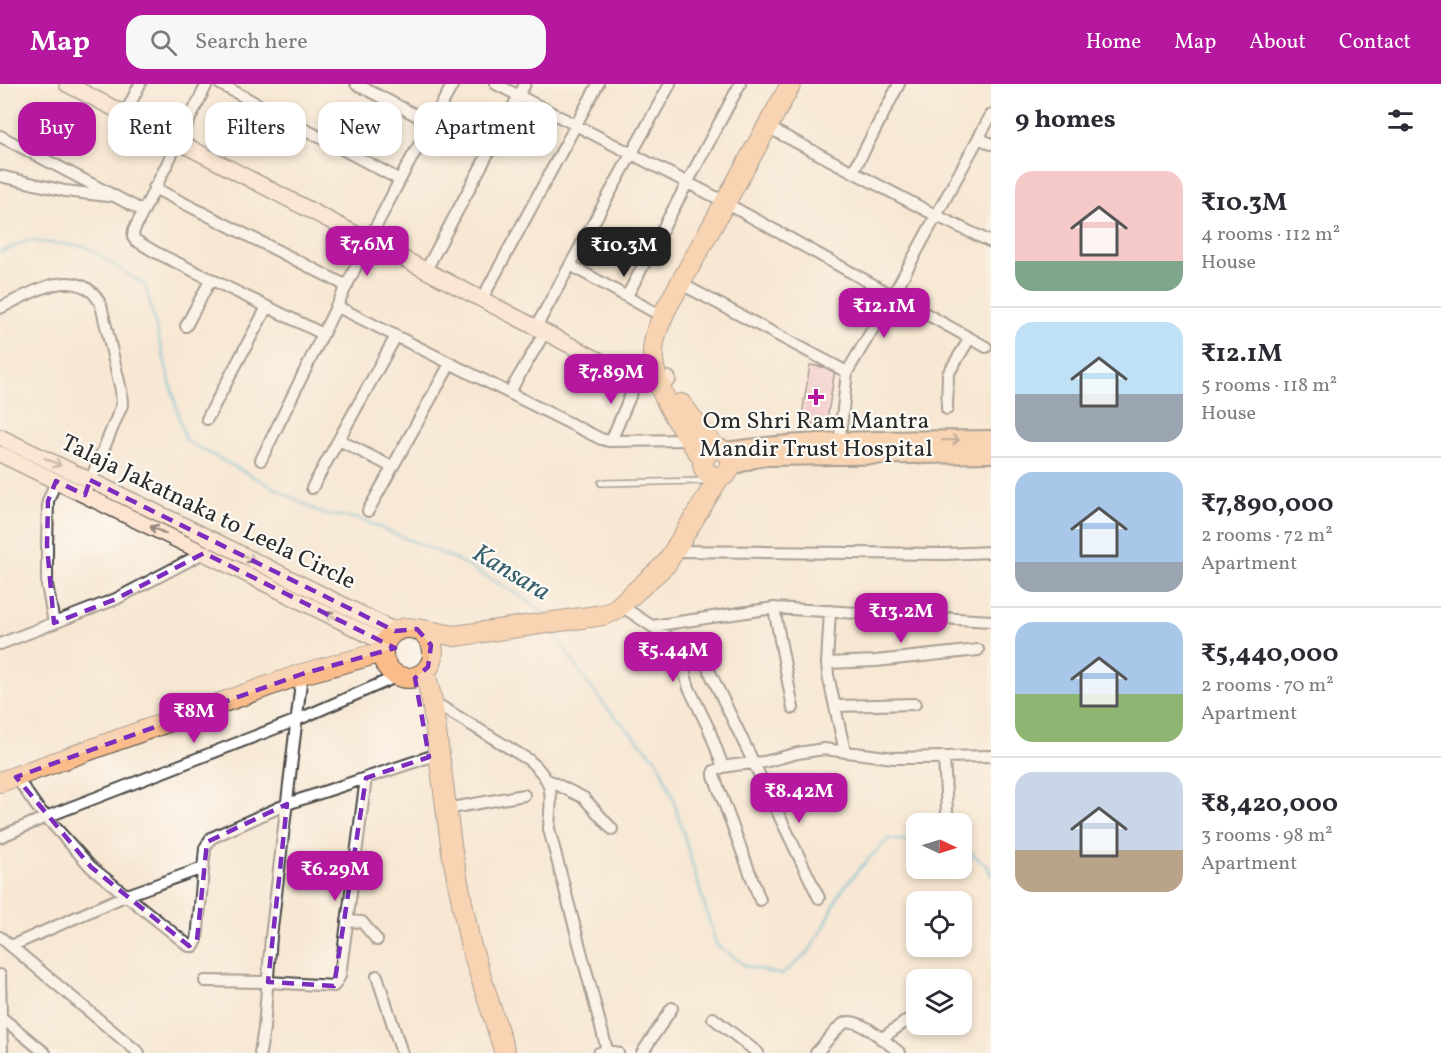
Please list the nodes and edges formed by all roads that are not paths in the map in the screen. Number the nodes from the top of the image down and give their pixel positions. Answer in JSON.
{"nodes":[{"id":1,"x":67,"y":84,"type":"edge"},
{"id":2,"x":140,"y":84,"type":"edge"},
{"id":3,"x":207,"y":84,"type":"edge"},
{"id":4,"x":220,"y":84,"type":"edge"},
{"id":5,"x":356,"y":84,"type":"edge"},
{"id":6,"x":453,"y":84,"type":"edge"},
{"id":7,"x":496,"y":84,"type":"edge"},
{"id":8,"x":525,"y":84,"type":"edge"},
{"id":9,"x":598,"y":84,"type":"edge"},
{"id":10,"x":670,"y":84,"type":"edge"},
{"id":11,"x":740,"y":84,"type":"edge"},
{"id":12,"x":790,"y":84,"type":"edge"},
{"id":13,"x":802,"y":84,"type":"edge"},
{"id":14,"x":899,"y":84,"type":"edge"},
{"id":15,"x":518,"y":96,"type":"junction"},
{"id":16,"x":131,"y":102,"type":"edge"},
{"id":17,"x":443,"y":102,"type":"edge"},
{"id":18,"x":108,"y":105,"type":"edge"},
{"id":19,"x":193,"y":111,"type":"edge"},
{"id":20,"x":414,"y":114,"type":"edge"},
{"id":21,"x":991,"y":115,"type":"edge"},
{"id":22,"x":575,"y":126,"type":"junction"},
{"id":23,"x":775,"y":131,"type":"junction"},
{"id":24,"x":0,"y":136,"type":"edge"},
{"id":25,"x":979,"y":138,"type":"junction"},
{"id":26,"x":991,"y":144,"type":"edge"},
{"id":27,"x":193,"y":149,"type":"edge"},
{"id":28,"x":414,"y":154,"type":"edge"},
{"id":29,"x":631,"y":154,"type":"junction"},
{"id":30,"x":170,"y":156,"type":"edge"},
{"id":31,"x":853,"y":172,"type":"junction"},
{"id":32,"x":0,"y":176,"type":"edge"},
{"id":33,"x":400,"y":180,"type":"junction"},
{"id":34,"x":687,"y":183,"type":"junction"},
{"id":35,"x":154,"y":188,"type":"junction"},
{"id":36,"x":117,"y":197,"type":"junction"},
{"id":37,"x":729,"y":205,"type":"junction"},
{"id":38,"x":143,"y":211,"type":"junction"},
{"id":39,"x":937,"y":216,"type":"junction"},
{"id":40,"x":369,"y":240,"type":"junction"},
{"id":41,"x":991,"y":242,"type":"edge"},
{"id":42,"x":570,"y":265,"type":"junction"},
{"id":43,"x":426,"y":270,"type":"junction"},
{"id":44,"x":211,"y":279,"type":"junction"},
{"id":45,"x":347,"y":286,"type":"junction"},
{"id":46,"x":689,"y":288,"type":"junction"},
{"id":47,"x":893,"y":295,"type":"junction"},
{"id":48,"x":627,"y":296,"type":"junction"},
{"id":49,"x":482,"y":299,"type":"junction"},
{"id":50,"x":336,"y":306,"type":"junction"},
{"id":51,"x":267,"y":307,"type":"junction"},
{"id":52,"x":0,"y":308,"type":"edge"},
{"id":53,"x":663,"y":317,"type":"junction"},
{"id":54,"x":186,"y":326,"type":"dead end"},
{"id":55,"x":541,"y":330,"type":"junction"},
{"id":56,"x":323,"y":334,"type":"junction"},
{"id":57,"x":396,"y":336,"type":"junction"},
{"id":58,"x":970,"y":338,"type":"junction"},
{"id":59,"x":986,"y":347,"type":"dead end"},
{"id":60,"x":450,"y":364,"type":"junction"},
{"id":61,"x":847,"y":372,"type":"junction"},
{"id":62,"x":637,"y":380,"type":"junction"},
{"id":63,"x":662,"y":380,"type":"junction"},
{"id":64,"x":509,"y":393,"type":"junction"},
{"id":65,"x":947,"y":409,"type":"dead end"},
{"id":66,"x":207,"y":418,"type":"dead end"},
{"id":67,"x":0,"y":437,"type":"edge"},
{"id":68,"x":991,"y":439,"type":"edge"},
{"id":69,"x":339,"y":440,"type":"junction"},
{"id":70,"x":691,"y":440,"type":"junction"},
{"id":71,"x":611,"y":441,"type":"junction"},
{"id":72,"x":838,"y":449,"type":"junction"},
{"id":73,"x":0,"y":454,"type":"edge"},
{"id":74,"x":991,"y":454,"type":"edge"},
{"id":75,"x":261,"y":460,"type":"dead end"},
{"id":76,"x":715,"y":465,"type":"junction"},
{"id":77,"x":392,"y":467,"type":"junction"},
{"id":78,"x":90,"y":480,"type":"junction"},
{"id":79,"x":56,"y":481,"type":"junction"},
{"id":80,"x":600,"y":483,"type":"dead end"},
{"id":81,"x":312,"y":488,"type":"dead end"},
{"id":82,"x":85,"y":495,"type":"junction"},
{"id":83,"x":368,"y":511,"type":"dead end"},
{"id":84,"x":221,"y":544,"type":"junction"},
{"id":85,"x":674,"y":551,"type":"junction"},
{"id":86,"x":991,"y":552,"type":"edge"},
{"id":87,"x":204,"y":553,"type":"junction"},
{"id":88,"x":644,"y":584,"type":"junction"},
{"id":89,"x":620,"y":605,"type":"junction"},
{"id":90,"x":774,"y":608,"type":"junction"},
{"id":91,"x":830,"y":611,"type":"junction"},
{"id":92,"x":991,"y":621,"type":"edge"},
{"id":93,"x":54,"y":623,"type":"junction"},
{"id":94,"x":652,"y":626,"type":"junction"},
{"id":95,"x":417,"y":629,"type":"junction"},
{"id":96,"x":457,"y":635,"type":"junction"},
{"id":97,"x":388,"y":642,"type":"junction"},
{"id":98,"x":676,"y":643,"type":"junction"},
{"id":99,"x":0,"y":644,"type":"edge"},
{"id":100,"x":978,"y":650,"type":"dead end"},
{"id":101,"x":827,"y":663,"type":"junction"},
{"id":102,"x":417,"y":670,"type":"junction"},
{"id":103,"x":302,"y":674,"type":"junction"},
{"id":104,"x":432,"y":701,"type":"junction"},
{"id":105,"x":915,"y":704,"type":"dead end"},
{"id":106,"x":835,"y":706,"type":"junction"},
{"id":107,"x":793,"y":708,"type":"dead end"},
{"id":108,"x":297,"y":720,"type":"junction"},
{"id":109,"x":845,"y":752,"type":"junction"},
{"id":110,"x":991,"y":756,"type":"edge"},
{"id":111,"x":429,"y":757,"type":"junction"},
{"id":112,"x":944,"y":757,"type":"junction"},
{"id":113,"x":753,"y":763,"type":"junction"},
{"id":114,"x":723,"y":767,"type":"junction"},
{"id":115,"x":366,"y":778,"type":"junction"},
{"id":116,"x":8,"y":779,"type":"edge"},
{"id":117,"x":548,"y":780,"type":"junction"},
{"id":118,"x":524,"y":795,"type":"dead end"},
{"id":119,"x":287,"y":804,"type":"junction"},
{"id":120,"x":446,"y":809,"type":"junction"},
{"id":121,"x":947,"y":812,"type":"dead end"},
{"id":122,"x":46,"y":817,"type":"junction"},
{"id":123,"x":612,"y":828,"type":"dead end"},
{"id":124,"x":0,"y":837,"type":"edge"},
{"id":125,"x":203,"y":868,"type":"junction"},
{"id":126,"x":127,"y":896,"type":"junction"},
{"id":127,"x":819,"y":898,"type":"dead end"},
{"id":128,"x":760,"y":900,"type":"dead end"},
{"id":129,"x":347,"y":921,"type":"junction"},
{"id":130,"x":0,"y":937,"type":"edge"},
{"id":131,"x":377,"y":940,"type":"dead end"},
{"id":132,"x":11,"y":946,"type":"junction"},
{"id":133,"x":0,"y":975,"type":"edge"},
{"id":134,"x":377,"y":976,"type":"dead end"},
{"id":135,"x":205,"y":981,"type":"dead end"},
{"id":136,"x":268,"y":982,"type":"junction"},
{"id":137,"x":672,"y":1008,"type":"dead end"},
{"id":138,"x":1,"y":1017,"type":"edge"},
{"id":139,"x":713,"y":1018,"type":"dead end"},
{"id":140,"x":906,"y":1021,"type":"edge"},
{"id":141,"x":881,"y":1039,"type":"junction"},
{"id":142,"x":610,"y":1052,"type":"edge"},
{"id":143,"x":2,"y":1053,"type":"edge"},
{"id":144,"x":45,"y":1053,"type":"edge"},
{"id":145,"x":139,"y":1053,"type":"edge"},
{"id":146,"x":260,"y":1053,"type":"edge"},
{"id":147,"x":402,"y":1053,"type":"edge"},
{"id":148,"x":491,"y":1053,"type":"edge"},
{"id":149,"x":505,"y":1053,"type":"edge"},
{"id":150,"x":642,"y":1053,"type":"edge"},
{"id":151,"x":758,"y":1053,"type":"edge"},
{"id":152,"x":816,"y":1053,"type":"edge"},
{"id":153,"x":900,"y":1053,"type":"edge"}],
"edges":[{"from":1,"to":18,"type":"main road"},
{"from":2,"to":16,"type":"street"},
{"from":3,"to":19,"type":"street"},
{"from":4,"to":33,"type":"street"},
{"from":5,"to":20,"type":"street"},
{"from":6,"to":17,"type":"street"},
{"from":7,"to":15,"type":"street"},
{"from":8,"to":15,"type":"street"},
{"from":9,"to":22,"type":"street"},
{"from":10,"to":29,"type":"street"},
{"from":11,"to":34,"type":"street"},
{"from":12,"to":37,"type":"highway"},
{"from":13,"to":23,"type":"highway"},
{"from":14,"to":31,"type":"street"},
{"from":15,"to":22,"type":"street"},
{"from":15,"to":43,"type":"street"},
{"from":21,"to":25,"type":"street"},
{"from":22,"to":29,"type":"street"},
{"from":22,"to":49,"type":"street"},
{"from":23,"to":31,"type":"street"},
{"from":23,"to":37,"type":"highway"},
{"from":24,"to":36,"type":"street"},
{"from":25,"to":26,"type":"street"},
{"from":25,"to":39,"type":"street"},
{"from":27,"to":40,"type":"main road"},
{"from":28,"to":33,"type":"street"},
{"from":29,"to":34,"type":"street"},
{"from":29,"to":42,"type":"street"},
{"from":30,"to":35,"type":"street"},
{"from":31,"to":39,"type":"street"},
{"from":32,"to":36,"type":"street"},
{"from":33,"to":40,"type":"street"},
{"from":34,"to":37,"type":"street"},
{"from":34,"to":48,"type":"street"},
{"from":35,"to":38,"type":"street"},
{"from":35,"to":45,"type":"street"},
{"from":36,"to":38,"type":"street"},
{"from":37,"to":46,"type":"highway"},
{"from":37,"to":47,"type":"street"},
{"from":37,"to":53,"type":"highway"},
{"from":38,"to":44,"type":"street"},
{"from":39,"to":41,"type":"street"},
{"from":39,"to":47,"type":"street"},
{"from":40,"to":43,"type":"main road"},
{"from":40,"to":45,"type":"street"},
{"from":42,"to":48,"type":"street"},
{"from":42,"to":55,"type":"street"},
{"from":43,"to":49,"type":"main road"},
{"from":44,"to":51,"type":"street"},
{"from":44,"to":54,"type":"street"},
{"from":45,"to":50,"type":"street"},
{"from":46,"to":61,"type":"street"},
{"from":46,"to":63,"type":"highway"},
{"from":47,"to":58,"type":"street"},
{"from":47,"to":61,"type":"street"},
{"from":48,"to":53,"type":"street"},
{"from":49,"to":55,"type":"main road"},
{"from":50,"to":56,"type":"street"},
{"from":50,"to":57,"type":"street"},
{"from":51,"to":56,"type":"street"},
{"from":51,"to":66,"type":"street"},
{"from":52,"to":78,"type":"street"},
{"from":53,"to":63,"type":"highway"},
{"from":55,"to":62,"type":"main road"},
{"from":55,"to":64,"type":"street"},
{"from":56,"to":75,"type":"street"},
{"from":57,"to":60,"type":"street"},
{"from":57,"to":69,"type":"street"},
{"from":58,"to":59,"type":"street"},
{"from":58,"to":65,"type":"street"},
{"from":60,"to":64,"type":"street"},
{"from":60,"to":77,"type":"street"},
{"from":61,"to":72,"type":"street"},
{"from":62,"to":63,"type":"main road"},
{"from":62,"to":71,"type":"street"},
{"from":63,"to":70,"type":"highway"},
{"from":63,"to":76,"type":"highway"},
{"from":64,"to":71,"type":"street"},
{"from":67,"to":78,"type":"main road","name":"Talaja Jakatnaka to Leela Circle","one_way":true},
{"from":72,"to":68,"type":"main road","one_way":true},
{"from":69,"to":77,"type":"street"},
{"from":69,"to":81,"type":"street"},
{"from":70,"to":71,"type":"street"},
{"from":70,"to":76,"type":"highway"},
{"from":72,"to":74,"type":"main road"},
{"from":72,"to":76,"type":"main road"},
{"from":73,"to":79,"type":"main road","name":"Talaja Jakatnaka to Leela Circle"},
{"from":76,"to":80,"type":"lane"},
{"from":76,"to":85,"type":"highway"},
{"from":76,"to":88,"type":"highway"},
{"from":77,"to":83,"type":"street"},
{"from":78,"to":82,"type":"street"},
{"from":78,"to":84,"type":"main road","name":"Talaja Jakatnaka to Leela Circle"},
{"from":79,"to":82,"type":"main road","name":"Talaja Jakatnaka to Leela Circle"},
{"from":79,"to":93,"type":"street"},
{"from":87,"to":82,"type":"main road","name":"Talaja Jakatnaka to Leela Circle","one_way":true},
{"from":84,"to":87,"type":"street"},
{"from":84,"to":97,"type":"main road","name":"Talaja Jakatnaka to Leela Circle","one_way":true},
{"from":85,"to":86,"type":"street"},
{"from":85,"to":88,"type":"highway"},
{"from":87,"to":93,"type":"street"},
{"from":97,"to":87,"type":"main road","name":"Talaja Jakatnaka to Leela Circle","one_way":true},
{"from":88,"to":89,"type":"highway"},
{"from":89,"to":94,"type":"street"},
{"from":89,"to":96,"type":"highway"},
{"from":90,"to":91,"type":"street"},
{"from":90,"to":94,"type":"street"},
{"from":90,"to":107,"type":"street"},
{"from":91,"to":92,"type":"street"},
{"from":91,"to":101,"type":"street"},
{"from":93,"to":99,"type":"street"},
{"from":94,"to":98,"type":"street"},
{"from":95,"to":96,"type":"highway"},
{"from":95,"to":97,"type":"highway"},
{"from":95,"to":102,"type":"highway"},
{"from":96,"to":102,"type":"highway"},
{"from":97,"to":102,"type":"highway"},
{"from":97,"to":103,"type":"highway"},
{"from":98,"to":113,"type":"street"},
{"from":98,"to":114,"type":"street"},
{"from":100,"to":101,"type":"street"},
{"from":101,"to":106,"type":"street"},
{"from":102,"to":104,"type":"highway"},
{"from":102,"to":108,"type":"street"},
{"from":102,"to":111,"type":"highway"},
{"from":103,"to":108,"type":"street"},
{"from":103,"to":116,"type":"highway"},
{"from":104,"to":117,"type":"street"},
{"from":104,"to":120,"type":"highway"},
{"from":105,"to":106,"type":"street"},
{"from":106,"to":109,"type":"street"},
{"from":108,"to":119,"type":"street"},
{"from":108,"to":122,"type":"street"},
{"from":109,"to":112,"type":"street"},
{"from":109,"to":113,"type":"street"},
{"from":110,"to":112,"type":"street"},
{"from":111,"to":115,"type":"street"},
{"from":111,"to":148,"type":"highway"},
{"from":112,"to":121,"type":"street"},
{"from":113,"to":114,"type":"street"},
{"from":113,"to":127,"type":"street"},
{"from":114,"to":128,"type":"street"},
{"from":115,"to":119,"type":"street"},
{"from":115,"to":129,"type":"street"},
{"from":116,"to":122,"type":"street"},
{"from":117,"to":123,"type":"street"},
{"from":117,"to":142,"type":"street"},
{"from":118,"to":120,"type":"street"},
{"from":119,"to":125,"type":"street"},
{"from":119,"to":136,"type":"street"},
{"from":120,"to":149,"type":"highway"},
{"from":122,"to":124,"type":"street"},
{"from":122,"to":126,"type":"street"},
{"from":125,"to":126,"type":"street"},
{"from":125,"to":126,"type":"street"},
{"from":126,"to":132,"type":"street"},
{"from":129,"to":131,"type":"street"},
{"from":129,"to":136,"type":"street"},
{"from":130,"to":132,"type":"street"},
{"from":132,"to":145,"type":"street"},
{"from":133,"to":138,"type":"street"},
{"from":134,"to":147,"type":"street"},
{"from":135,"to":136,"type":"street"},
{"from":136,"to":146,"type":"street"},
{"from":137,"to":150,"type":"street"},
{"from":138,"to":143,"type":"street"},
{"from":138,"to":144,"type":"street"},
{"from":139,"to":151,"type":"street"},
{"from":140,"to":141,"type":"street"},
{"from":141,"to":152,"type":"street"},
{"from":141,"to":153,"type":"street"}]}
